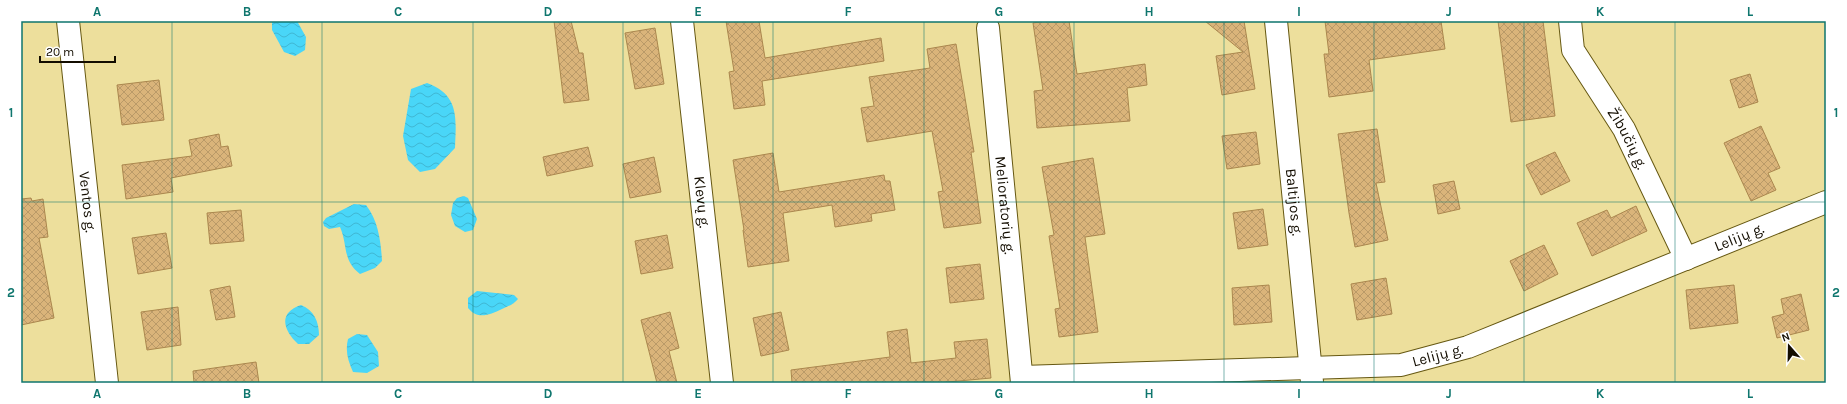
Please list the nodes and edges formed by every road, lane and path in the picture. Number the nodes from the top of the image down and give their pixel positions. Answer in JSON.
{"nodes":[{"id":1,"x":68,"y":21,"type":"edge"},
{"id":2,"x":682,"y":21,"type":"edge"},
{"id":3,"x":1276,"y":21,"type":"edge"},
{"id":4,"x":1570,"y":21,"type":"edge"},
{"id":5,"x":988,"y":28,"type":"dead end"},
{"id":6,"x":1826,"y":202,"type":"edge"},
{"id":7,"x":1686,"y":259,"type":"junction"},
{"id":8,"x":1311,"y":375,"type":"edge"},
{"id":9,"x":1022,"y":380,"type":"edge"},
{"id":10,"x":107,"y":383,"type":"edge"},
{"id":11,"x":722,"y":383,"type":"edge"}],
"edges":[{"from":1,"to":10,"type":"street","name":"Ventos g."},
{"from":2,"to":11,"type":"street","name":"Klevų g."},
{"from":3,"to":8,"type":"street","name":"Baltijos g."},
{"from":4,"to":7,"type":"street","name":"Žibučių g."},
{"from":5,"to":9,"type":"street","name":"Melioratorių g."},
{"from":6,"to":7,"type":"street","name":"Lelijų g."},
{"from":7,"to":8,"type":"street","name":"Lelijų g."},
{"from":8,"to":9,"type":"street","name":"Lelijų g."}]}
